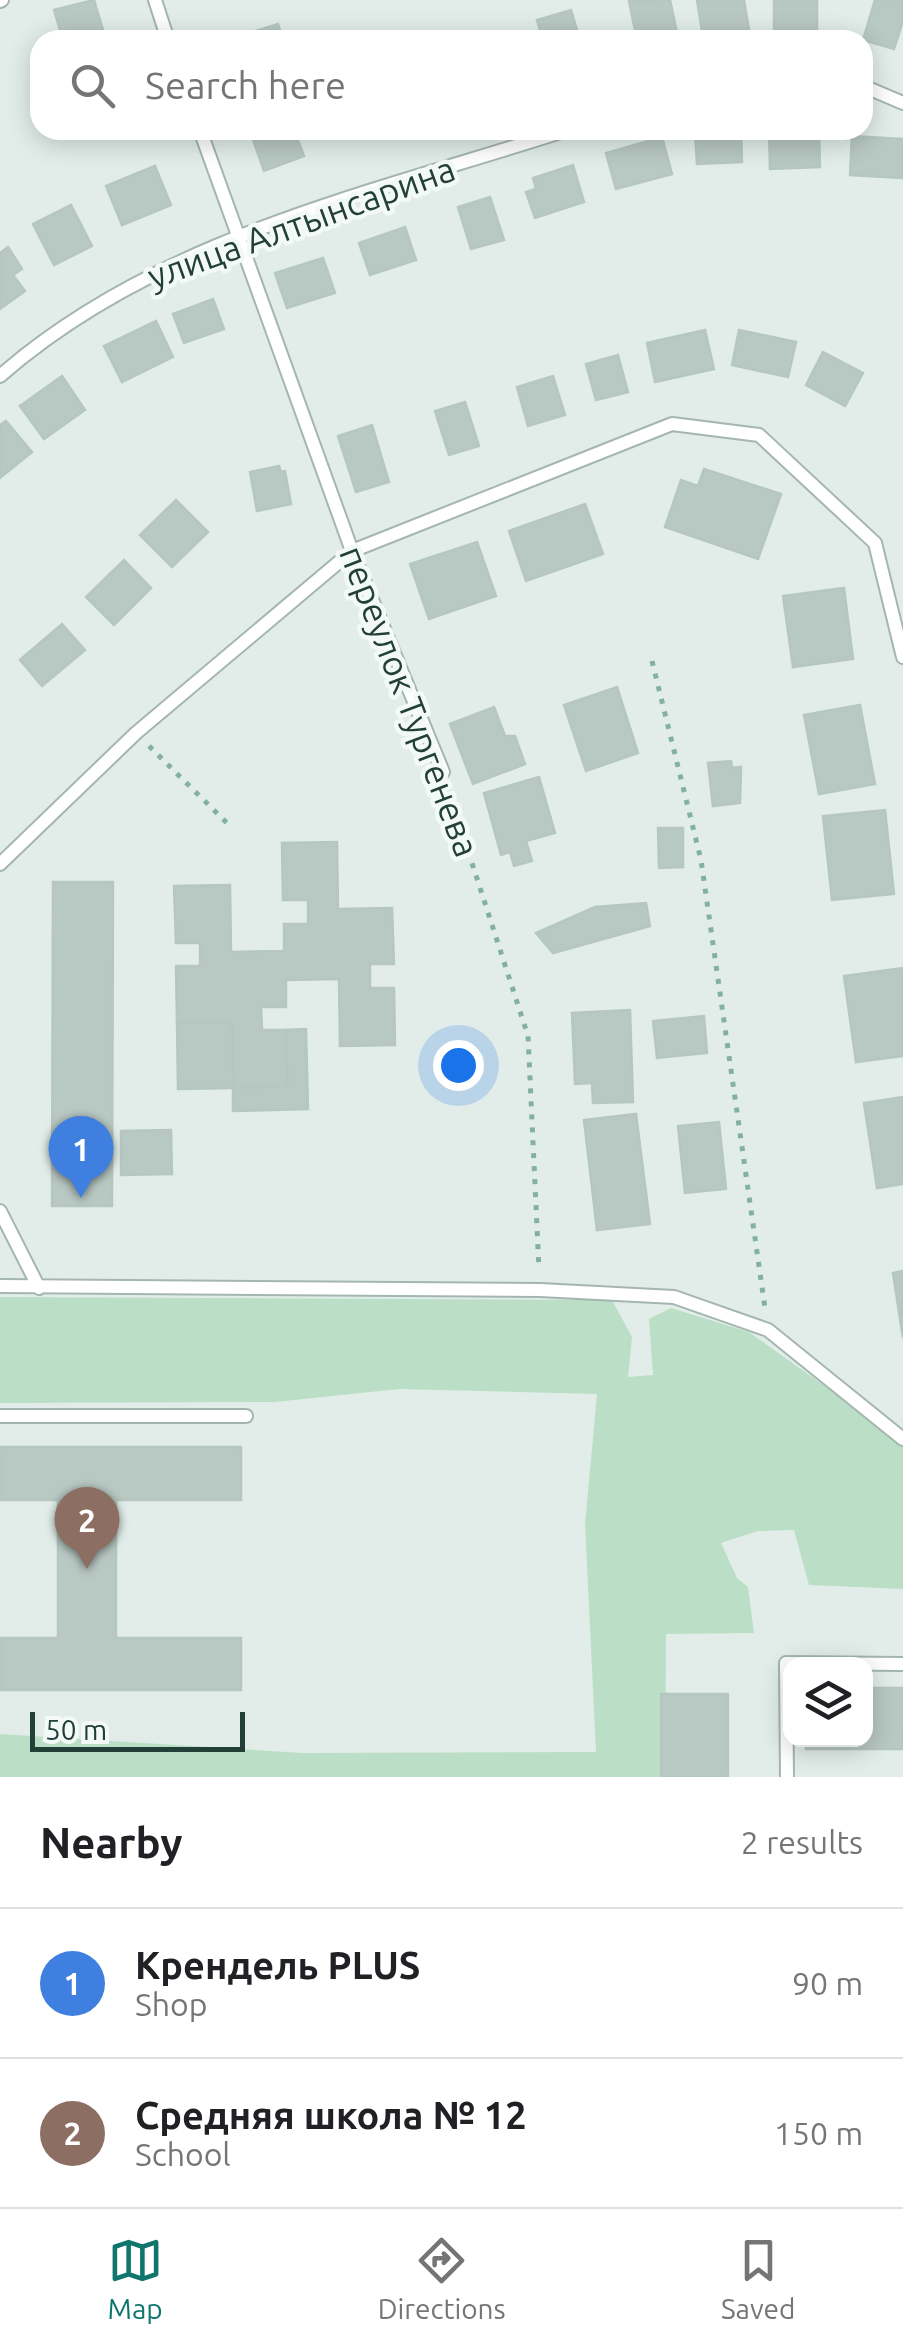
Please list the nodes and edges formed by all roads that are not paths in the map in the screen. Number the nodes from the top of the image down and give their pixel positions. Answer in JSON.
{"nodes":[{"id":1,"x":154,"y":0,"type":"edge"},
{"id":2,"x":164,"y":30,"type":"edge"},
{"id":3,"x":873,"y":90,"type":"edge"},
{"id":4,"x":903,"y":103,"type":"edge"},
{"id":5,"x":203,"y":140,"type":"edge"},
{"id":6,"x":536,"y":140,"type":"edge"},
{"id":7,"x":237,"y":238,"type":"junction"},
{"id":8,"x":0,"y":376,"type":"edge"},
{"id":9,"x":352,"y":550,"type":"junction"},
{"id":10,"x":903,"y":657,"type":"edge"},
{"id":11,"x":443,"y":772,"type":"road end"},
{"id":12,"x":0,"y":864,"type":"edge"},
{"id":13,"x":0,"y":1210,"type":"edge"},
{"id":14,"x":0,"y":1286,"type":"edge"},
{"id":15,"x":38,"y":1288,"type":"junction"},
{"id":16,"x":0,"y":1416,"type":"edge"},
{"id":17,"x":246,"y":1416,"type":"dead end"},
{"id":18,"x":903,"y":1439,"type":"edge"},
{"id":19,"x":903,"y":1664,"type":"edge"},
{"id":20,"x":787,"y":1777,"type":"edge"}],
"edges":[{"from":1,"to":2,"type":"lane"},
{"from":3,"to":4,"type":"lane"},
{"from":5,"to":7,"type":"lane","name":"переулок Тургенева"},
{"from":6,"to":7,"type":"lane","name":"улица Алтынсарина"},
{"from":7,"to":8,"type":"lane","name":"улица Алтынсарина"},
{"from":7,"to":9,"type":"lane","name":"переулок Тургенева"},
{"from":9,"to":10,"type":"lane"},
{"from":9,"to":11,"type":"lane","name":"переулок Тургенева"},
{"from":9,"to":12,"type":"lane"},
{"from":13,"to":15,"type":"lane"},
{"from":14,"to":15,"type":"lane"},
{"from":15,"to":18,"type":"lane"},
{"from":16,"to":17,"type":"lane"},
{"from":19,"to":20,"type":"lane"}]}
